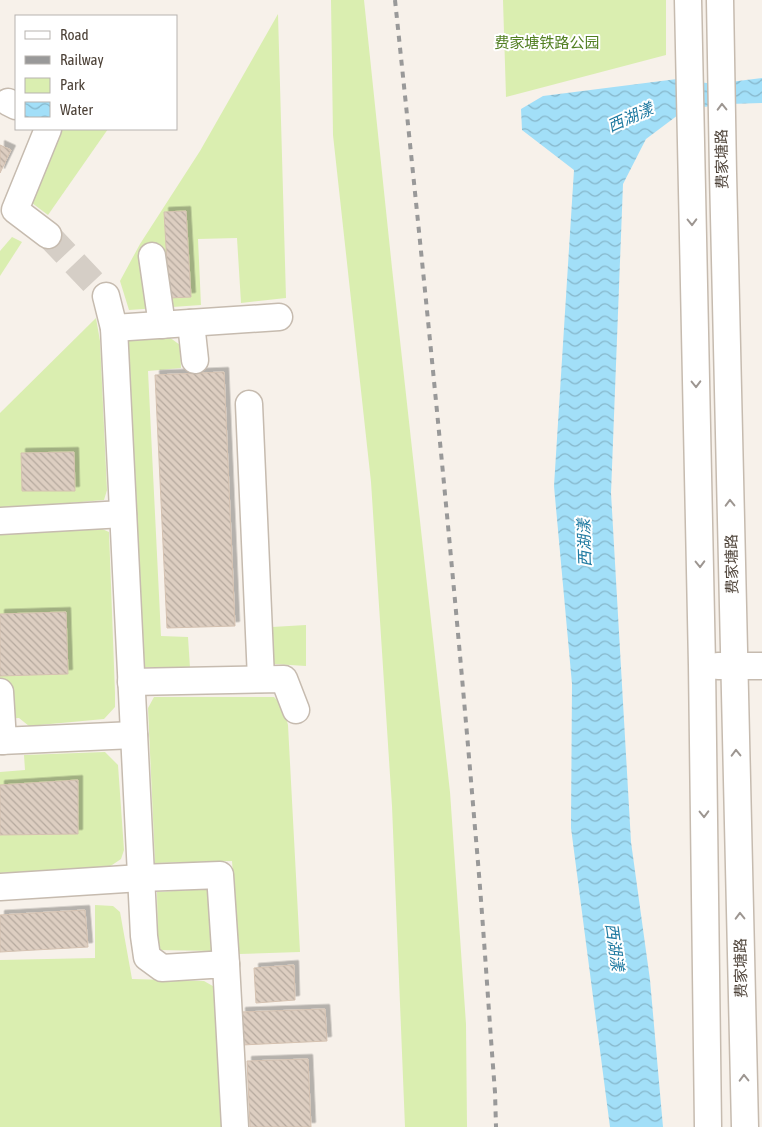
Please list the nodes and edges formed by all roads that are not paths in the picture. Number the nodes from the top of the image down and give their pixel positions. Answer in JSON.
{"nodes":[{"id":1,"x":688,"y":10,"type":"edge"},
{"id":2,"x":720,"y":10,"type":"edge"},
{"id":3,"x":48,"y":130,"type":"edge"},
{"id":4,"x":48,"y":235,"type":"tunnel mouth"},
{"id":5,"x":152,"y":256,"type":"dead end"},
{"id":6,"x":106,"y":296,"type":"tunnel mouth"},
{"id":7,"x":279,"y":317,"type":"dead end"},
{"id":8,"x":191,"y":323,"type":"junction"},
{"id":9,"x":162,"y":325,"type":"junction"},
{"id":10,"x":114,"y":328,"type":"junction"},
{"id":11,"x":195,"y":360,"type":"dead end"},
{"id":12,"x":249,"y":404,"type":"dead end"},
{"id":13,"x":123,"y":514,"type":"junction"},
{"id":14,"x":0,"y":521,"type":"edge"},
{"id":15,"x":702,"y":665,"type":"junction"},
{"id":16,"x":734,"y":666,"type":"junction"},
{"id":17,"x":762,"y":666,"type":"edge"},
{"id":18,"x":261,"y":680,"type":"junction"},
{"id":19,"x":131,"y":682,"type":"junction"},
{"id":20,"x":0,"y":692,"type":"edge"},
{"id":21,"x":296,"y":710,"type":"dead end"},
{"id":22,"x":134,"y":735,"type":"junction"},
{"id":23,"x":1,"y":741,"type":"edge"},
{"id":24,"x":141,"y":878,"type":"junction"},
{"id":25,"x":0,"y":887,"type":"edge"},
{"id":26,"x":226,"y":964,"type":"junction"},
{"id":27,"x":235,"y":1127,"type":"edge"},
{"id":28,"x":708,"y":1127,"type":"edge"},
{"id":29,"x":745,"y":1127,"type":"edge"}],
"edges":[{"from":1,"to":15,"type":"street","name":"费家塘路","one_way":true},
{"from":16,"to":2,"type":"street","name":"费家塘路","one_way":true},
{"from":3,"to":4,"type":"street"},
{"from":5,"to":9,"type":"street"},
{"from":6,"to":10,"type":"street"},
{"from":7,"to":8,"type":"street"},
{"from":8,"to":9,"type":"street"},
{"from":8,"to":11,"type":"street"},
{"from":9,"to":10,"type":"street"},
{"from":10,"to":13,"type":"street"},
{"from":12,"to":18,"type":"street"},
{"from":13,"to":14,"type":"street"},
{"from":13,"to":19,"type":"street"},
{"from":15,"to":16,"type":"street"},
{"from":15,"to":28,"type":"street","name":"费家塘路","one_way":true},
{"from":16,"to":17,"type":"street"},
{"from":29,"to":16,"type":"street","name":"费家塘路","one_way":true},
{"from":18,"to":19,"type":"street"},
{"from":18,"to":21,"type":"street"},
{"from":19,"to":22,"type":"street"},
{"from":20,"to":23,"type":"street"},
{"from":22,"to":23,"type":"street"},
{"from":22,"to":24,"type":"street"},
{"from":24,"to":25,"type":"street"},
{"from":24,"to":26,"type":"street"},
{"from":24,"to":26,"type":"street"},
{"from":26,"to":27,"type":"street"}]}
